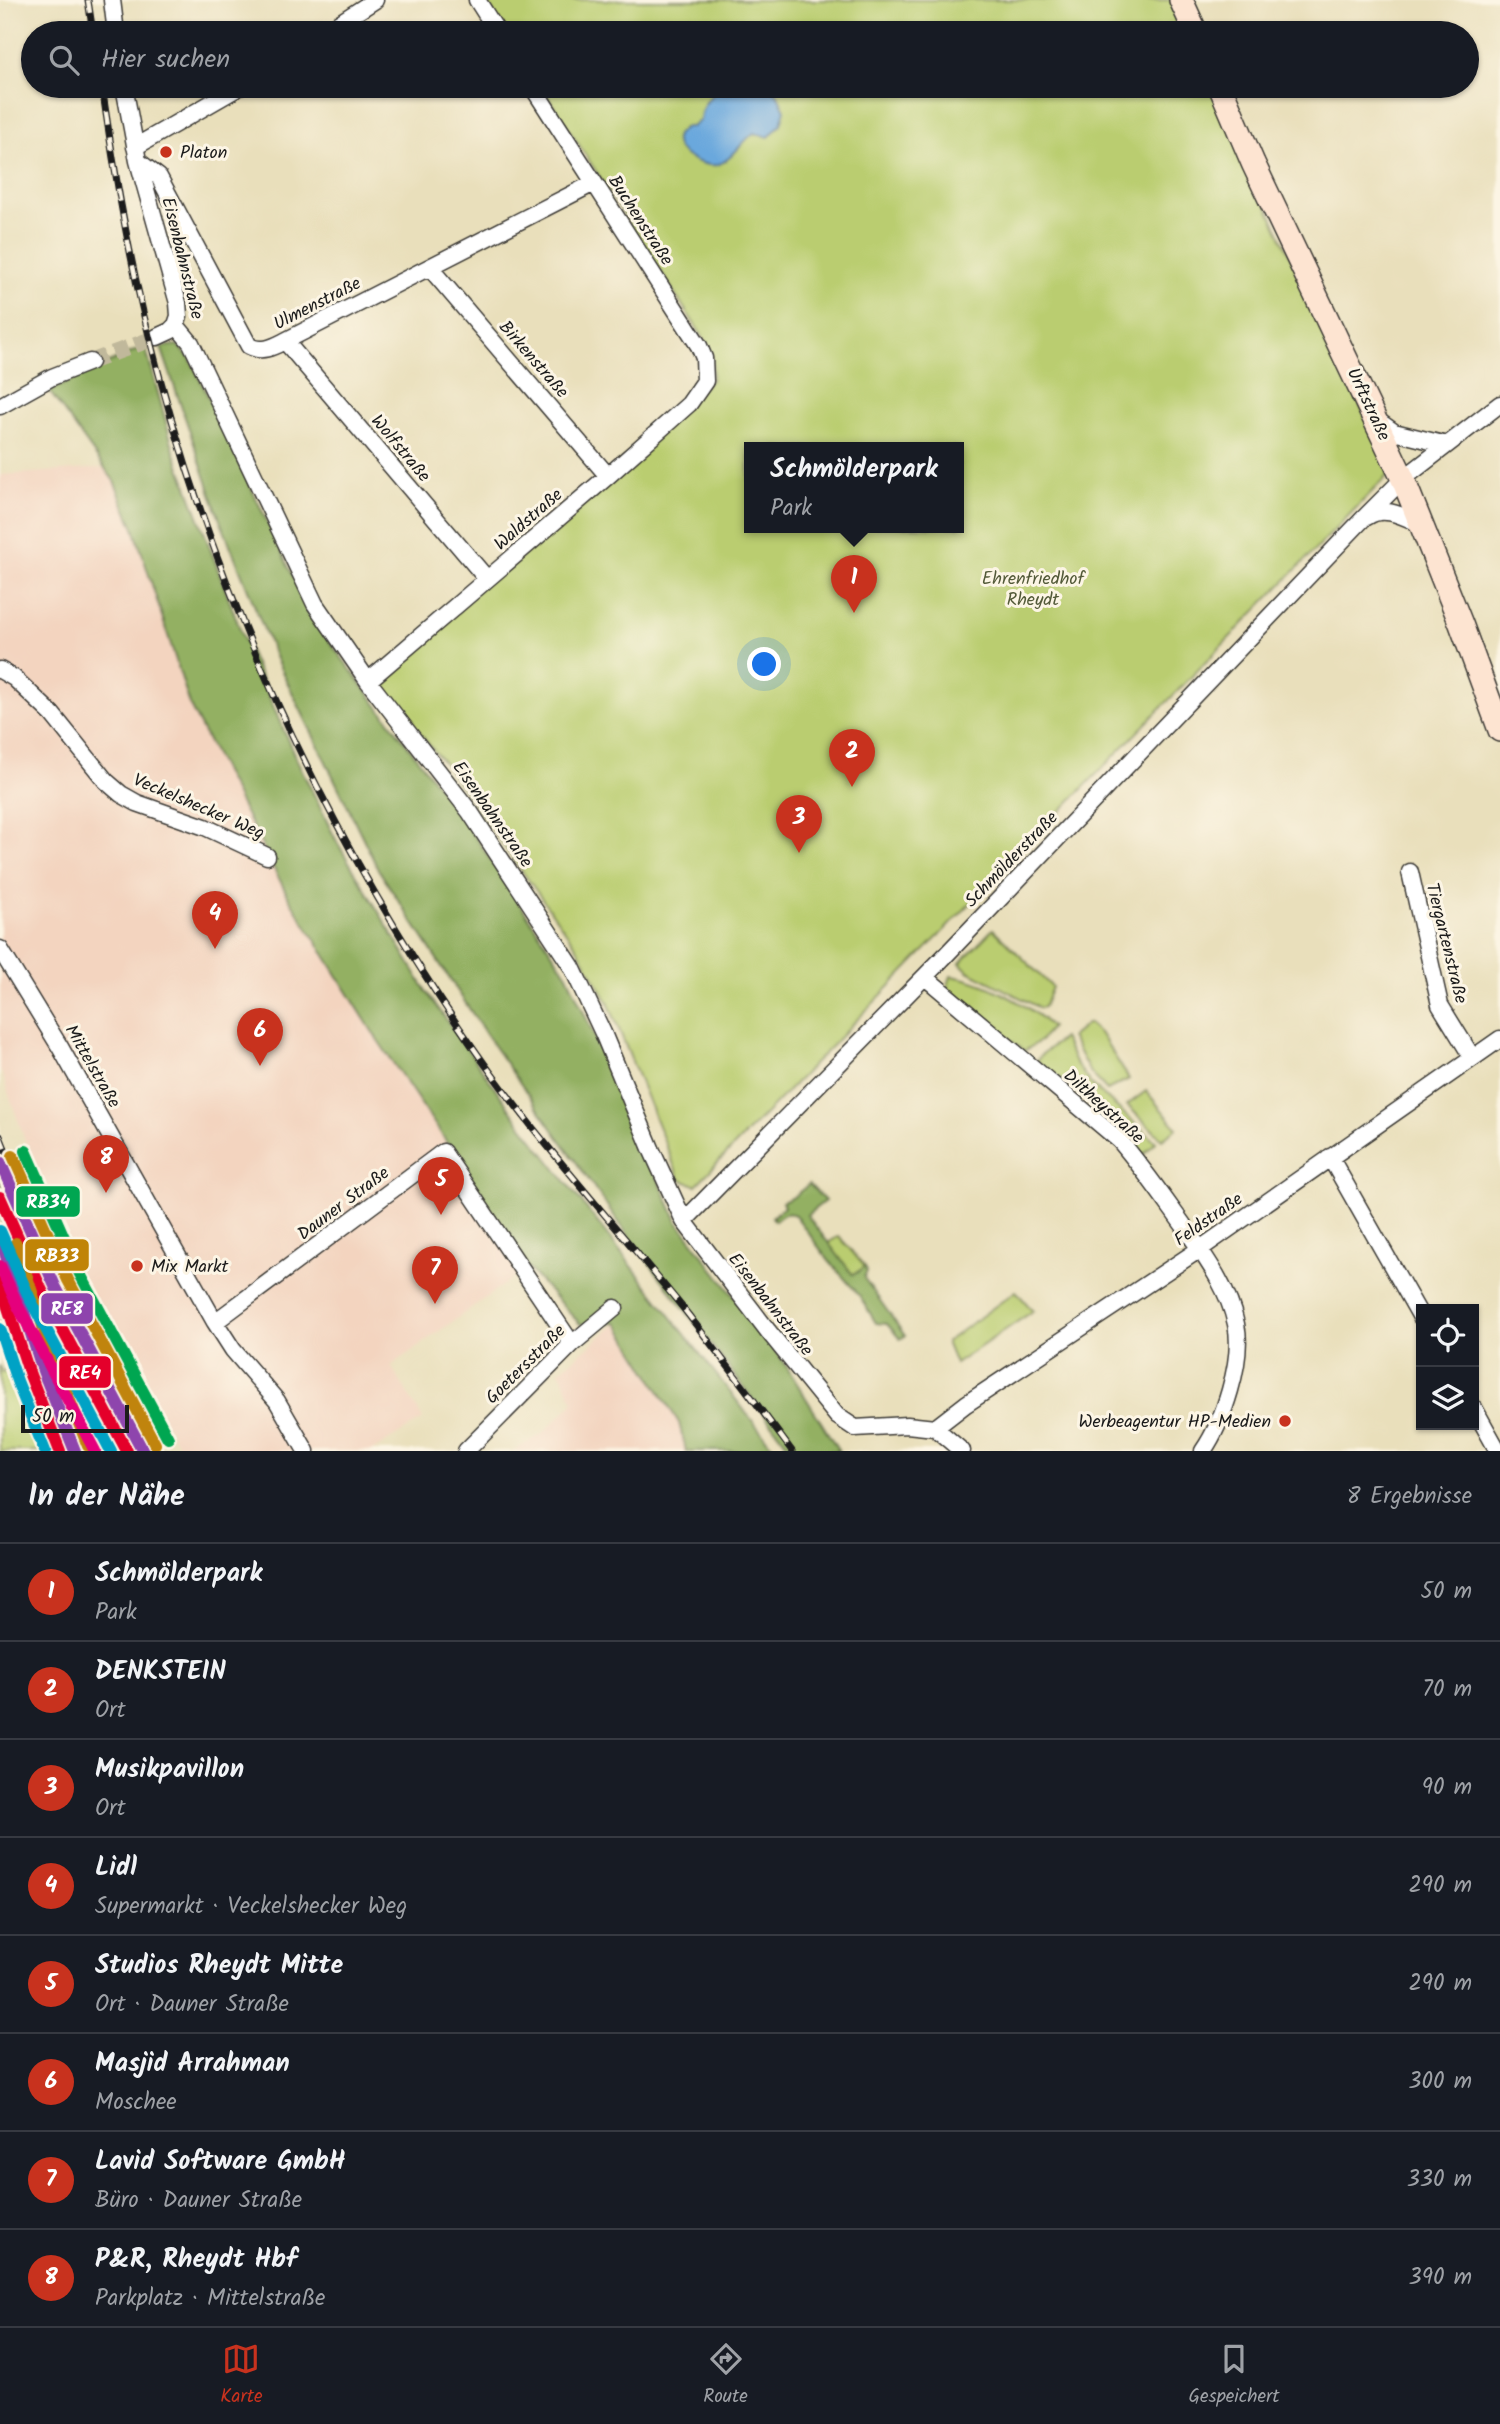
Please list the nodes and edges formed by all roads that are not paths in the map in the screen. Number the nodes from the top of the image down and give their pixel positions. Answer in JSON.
{"nodes":[{"id":1,"x":112,"y":0,"type":"edge"},
{"id":2,"x":375,"y":0,"type":"edge"},
{"id":3,"x":477,"y":0,"type":"edge"},
{"id":4,"x":1181,"y":0,"type":"edge"},
{"id":5,"x":115,"y":21,"type":"edge"},
{"id":6,"x":343,"y":21,"type":"edge"},
{"id":7,"x":490,"y":21,"type":"edge"},
{"id":8,"x":1191,"y":21,"type":"edge"},
{"id":9,"x":126,"y":98,"type":"edge"},
{"id":10,"x":223,"y":98,"type":"edge"},
{"id":11,"x":540,"y":98,"type":"edge"},
{"id":12,"x":1225,"y":98,"type":"edge"},
{"id":13,"x":137,"y":154,"type":"junction"},
{"id":14,"x":594,"y":183,"type":"junction"},
{"id":15,"x":430,"y":268,"type":"junction"},
{"id":16,"x":176,"y":325,"type":"junction"},
{"id":17,"x":157,"y":337,"type":"tunnel mouth"},
{"id":18,"x":285,"y":341,"type":"junction"},
{"id":19,"x":90,"y":362,"type":"tunnel mouth"},
{"id":20,"x":705,"y":381,"type":"joint"},
{"id":21,"x":1500,"y":404,"type":"edge"},
{"id":22,"x":0,"y":406,"type":"edge"},
{"id":23,"x":1377,"y":420,"type":"junction"},
{"id":24,"x":1447,"y":445,"type":"junction"},
{"id":25,"x":608,"y":476,"type":"junction"},
{"id":26,"x":1404,"y":479,"type":"junction"},
{"id":27,"x":1362,"y":520,"type":"junction"},
{"id":28,"x":1423,"y":525,"type":"junction"},
{"id":29,"x":487,"y":579,"type":"junction"},
{"id":30,"x":0,"y":670,"type":"edge"},
{"id":31,"x":368,"y":681,"type":"junction"},
{"id":32,"x":1500,"y":730,"type":"edge"},
{"id":33,"x":267,"y":856,"type":"dead end"},
{"id":34,"x":1410,"y":872,"type":"dead end"},
{"id":35,"x":0,"y":949,"type":"edge"},
{"id":36,"x":925,"y":977,"type":"junction"},
{"id":37,"x":1500,"y":1039,"type":"edge"},
{"id":38,"x":1472,"y":1057,"type":"junction"},
{"id":39,"x":1330,"y":1157,"type":"junction"},
{"id":40,"x":684,"y":1221,"type":"junction"},
{"id":41,"x":1200,"y":1249,"type":"junction"},
{"id":42,"x":615,"y":1308,"type":"dead end"},
{"id":43,"x":1416,"y":1308,"type":"edge"},
{"id":44,"x":215,"y":1322,"type":"junction"},
{"id":45,"x":572,"y":1344,"type":"junction"},
{"id":46,"x":1479,"y":1417,"type":"edge"},
{"id":47,"x":935,"y":1428,"type":"junction"},
{"id":48,"x":306,"y":1451,"type":"edge"},
{"id":49,"x":466,"y":1451,"type":"edge"},
{"id":50,"x":962,"y":1451,"type":"edge"},
{"id":51,"x":1203,"y":1451,"type":"edge"},
{"id":52,"x":1498,"y":1451,"type":"edge"}],
"edges":[{"from":1,"to":5,"type":"street"},
{"from":2,"to":6,"type":"street"},
{"from":3,"to":7,"type":"street"},
{"from":4,"to":8,"type":"street"},
{"from":9,"to":13,"type":"street","name":"Eisenbahnstraße"},
{"from":10,"to":13,"type":"street"},
{"from":11,"to":14,"type":"street","name":"Buchenstraße"},
{"from":12,"to":23,"type":"street","name":"Urftstraße"},
{"from":13,"to":16,"type":"street","name":"Eisenbahnstraße"},
{"from":13,"to":18,"type":"street","name":"Ulmenstraße"},
{"from":14,"to":15,"type":"street","name":"Ulmenstraße"},
{"from":14,"to":20,"type":"street","name":"Buchenstraße"},
{"from":15,"to":18,"type":"street","name":"Ulmenstraße"},
{"from":15,"to":25,"type":"street","name":"Birkenstraße"},
{"from":16,"to":17,"type":"street"},
{"from":16,"to":31,"type":"street","name":"Eisenbahnstraße"},
{"from":18,"to":29,"type":"street","name":"Wolfstraße"},
{"from":19,"to":22,"type":"street"},
{"from":20,"to":25,"type":"street","name":"Waldstraße"},
{"from":21,"to":24,"type":"street","name":"Schmölderstraße"},
{"from":23,"to":24,"type":"street"},
{"from":23,"to":26,"type":"street","name":"Urftstraße"},
{"from":24,"to":26,"type":"street","name":"Schmölderstraße"},
{"from":25,"to":29,"type":"street","name":"Waldstraße"},
{"from":26,"to":27,"type":"street","name":"Schmölderstraße"},
{"from":26,"to":28,"type":"street","name":"Urftstraße"},
{"from":27,"to":28,"type":"street"},
{"from":27,"to":36,"type":"street","name":"Schmölderstraße"},
{"from":28,"to":32,"type":"street","name":"Urftstraße"},
{"from":29,"to":31,"type":"street","name":"Waldstraße"},
{"from":30,"to":33,"type":"street","name":"Veckelshecker Weg"},
{"from":31,"to":40,"type":"street","name":"Eisenbahnstraße"},
{"from":34,"to":38,"type":"street","name":"Tiergartenstraße"},
{"from":35,"to":44,"type":"street","name":"Mittelstraße"},
{"from":36,"to":40,"type":"street","name":"Schmölderstraße"},
{"from":36,"to":41,"type":"street","name":"Diltheystraße"},
{"from":37,"to":38,"type":"street","name":"Feldstraße"},
{"from":38,"to":39,"type":"street","name":"Feldstraße"},
{"from":39,"to":41,"type":"street","name":"Feldstraße"},
{"from":39,"to":43,"type":"street"},
{"from":40,"to":47,"type":"street","name":"Eisenbahnstraße"},
{"from":41,"to":47,"type":"street","name":"Feldstraße"},
{"from":41,"to":51,"type":"street","name":"Diltheystraße"},
{"from":42,"to":45,"type":"street","name":"Goetersstraße"},
{"from":44,"to":45,"type":"street","name":"Dauner Straße"},
{"from":44,"to":48,"type":"street","name":"Mittelstraße"},
{"from":45,"to":49,"type":"street","name":"Goetersstraße"},
{"from":46,"to":52,"type":"street"},
{"from":47,"to":50,"type":"street"}]}
